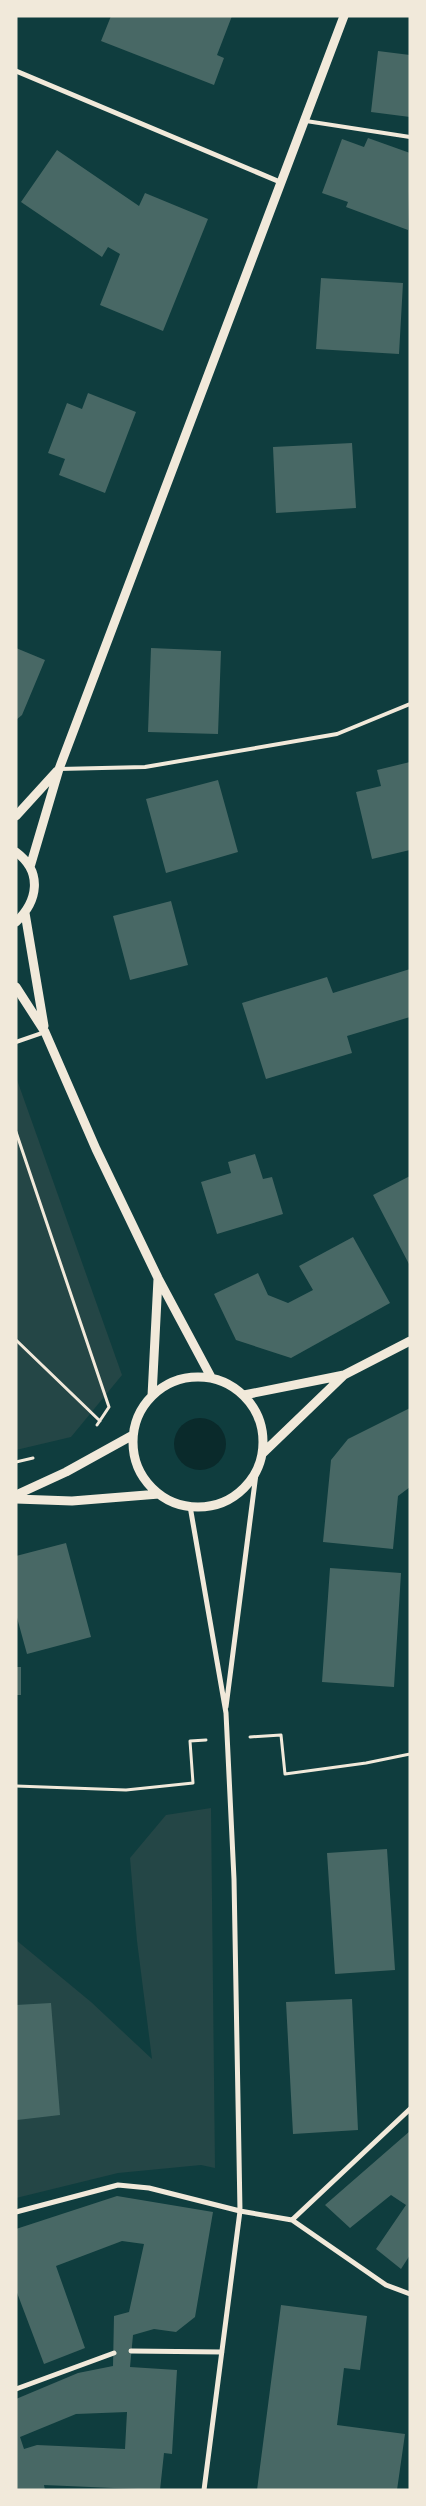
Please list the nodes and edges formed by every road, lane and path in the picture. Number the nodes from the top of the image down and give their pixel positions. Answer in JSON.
{"nodes":[{"id":1,"x":344,"y":16,"type":"edge"},
{"id":2,"x":16,"y":71,"type":"edge"},
{"id":3,"x":304,"y":120,"type":"junction"},
{"id":4,"x":410,"y":137,"type":"edge"},
{"id":5,"x":280,"y":182,"type":"junction"},
{"id":6,"x":410,"y":704,"type":"edge"},
{"id":7,"x":59,"y":769,"type":"junction"},
{"id":8,"x":16,"y":816,"type":"edge"},
{"id":9,"x":16,"y":852,"type":"edge"},
{"id":10,"x":30,"y":867,"type":"junction"},
{"id":11,"x":25,"y":913,"type":"junction"},
{"id":12,"x":16,"y":922,"type":"edge"},
{"id":13,"x":16,"y":987,"type":"edge"},
{"id":14,"x":45,"y":1032,"type":"junction"},
{"id":15,"x":16,"y":1042,"type":"edge"},
{"id":16,"x":16,"y":1132,"type":"edge"},
{"id":17,"x":158,"y":1278,"type":"junction"},
{"id":18,"x":16,"y":1340,"type":"edge"},
{"id":19,"x":410,"y":1341,"type":"edge"},
{"id":20,"x":344,"y":1375,"type":"junction"},
{"id":21,"x":211,"y":1377,"type":"junction"},
{"id":22,"x":244,"y":1395,"type":"junction"},
{"id":23,"x":152,"y":1396,"type":"junction"},
{"id":24,"x":133,"y":1435,"type":"junction"},
{"id":25,"x":263,"y":1453,"type":"junction"},
{"id":26,"x":256,"y":1474,"type":"junction"},
{"id":27,"x":159,"y":1494,"type":"junction"},
{"id":28,"x":16,"y":1497,"type":"edge"},
{"id":29,"x":190,"y":1506,"type":"junction"},
{"id":30,"x":226,"y":1713,"type":"junction"},
{"id":31,"x":281,"y":1735,"type":"dead end"},
{"id":32,"x":190,"y":1741,"type":"dead end"},
{"id":33,"x":410,"y":1754,"type":"edge"},
{"id":34,"x":16,"y":1786,"type":"edge"},
{"id":35,"x":410,"y":2109,"type":"edge"},
{"id":36,"x":240,"y":2211,"type":"junction"},
{"id":37,"x":16,"y":2212,"type":"edge"},
{"id":38,"x":292,"y":2220,"type":"junction"},
{"id":39,"x":410,"y":2294,"type":"edge"},
{"id":40,"x":131,"y":2351,"type":"dead end"},
{"id":41,"x":114,"y":2352,"type":"dead end"},
{"id":42,"x":222,"y":2352,"type":"junction"},
{"id":43,"x":16,"y":2389,"type":"edge"},
{"id":44,"x":204,"y":2490,"type":"edge"}],
"edges":[{"from":1,"to":3,"type":"street"},
{"from":2,"to":5,"type":"street"},
{"from":3,"to":4,"type":"lane"},
{"from":3,"to":5,"type":"street"},
{"from":5,"to":7,"type":"street"},
{"from":6,"to":7,"type":"lane"},
{"from":7,"to":8,"type":"street"},
{"from":7,"to":10,"type":"street"},
{"from":9,"to":10,"type":"street"},
{"from":10,"to":11,"type":"street"},
{"from":11,"to":12,"type":"street"},
{"from":11,"to":14,"type":"street"},
{"from":13,"to":14,"type":"street"},
{"from":14,"to":15,"type":"lane"},
{"from":14,"to":17,"type":"street"},
{"from":16,"to":18,"type":"path"},
{"from":17,"to":21,"type":"street"},
{"from":17,"to":23,"type":"street"},
{"from":19,"to":20,"type":"street"},
{"from":20,"to":22,"type":"street"},
{"from":20,"to":25,"type":"street"},
{"from":21,"to":22,"type":"street"},
{"from":21,"to":23,"type":"street"},
{"from":22,"to":25,"type":"street"},
{"from":23,"to":24,"type":"street"},
{"from":24,"to":27,"type":"street"},
{"from":24,"to":28,"type":"street"},
{"from":25,"to":26,"type":"street"},
{"from":26,"to":29,"type":"street"},
{"from":26,"to":30,"type":"street"},
{"from":27,"to":28,"type":"street"},
{"from":27,"to":29,"type":"street"},
{"from":29,"to":30,"type":"street"},
{"from":30,"to":36,"type":"street"},
{"from":31,"to":33,"type":"path"},
{"from":32,"to":34,"type":"path"},
{"from":35,"to":38,"type":"street"},
{"from":36,"to":37,"type":"street"},
{"from":36,"to":38,"type":"street"},
{"from":36,"to":42,"type":"street"},
{"from":38,"to":39,"type":"street"},
{"from":40,"to":42,"type":"street"},
{"from":41,"to":43,"type":"street"},
{"from":42,"to":44,"type":"street"}]}
